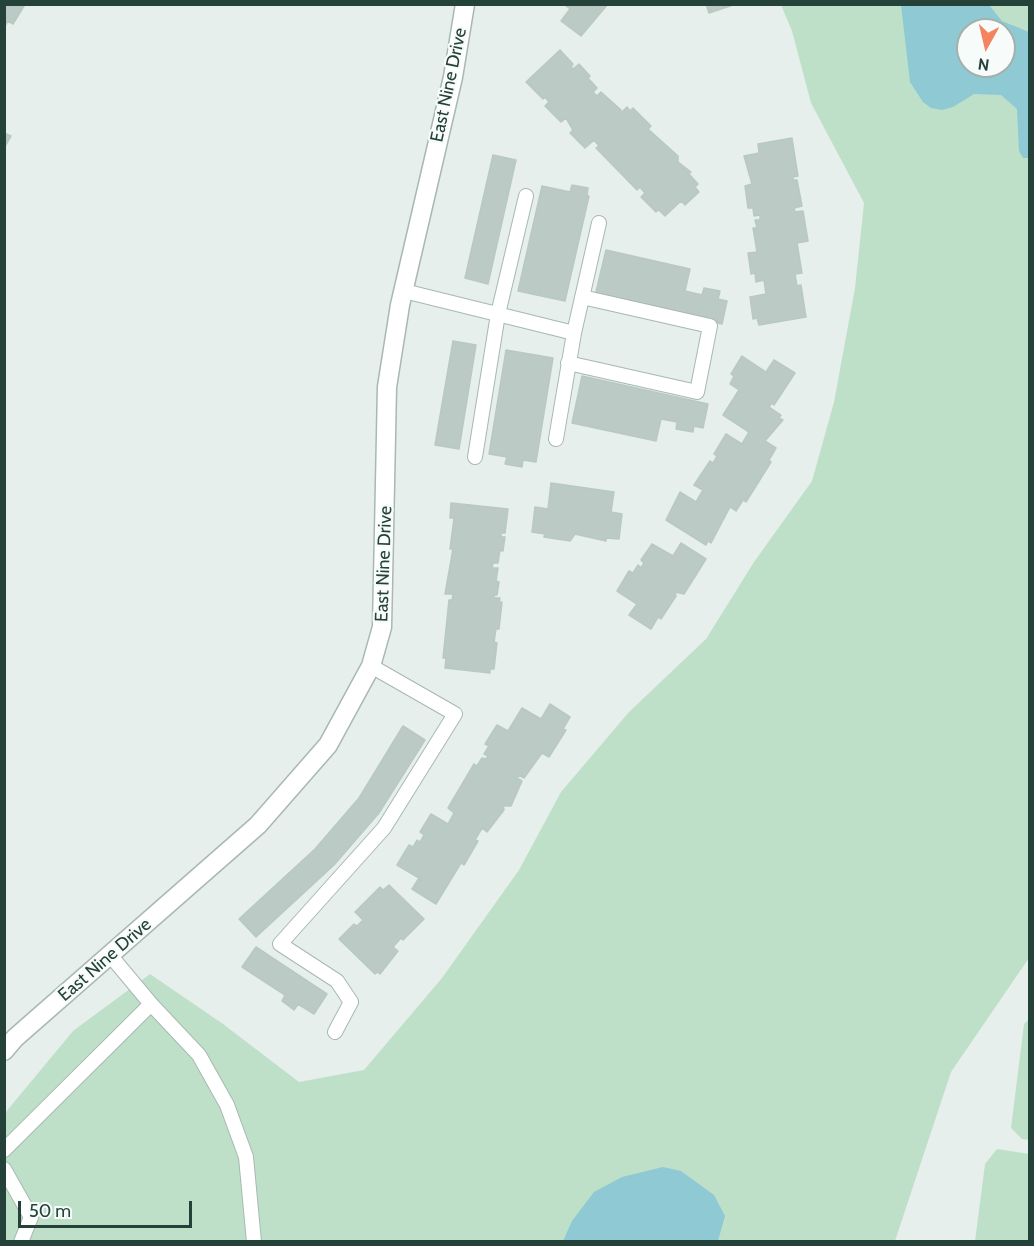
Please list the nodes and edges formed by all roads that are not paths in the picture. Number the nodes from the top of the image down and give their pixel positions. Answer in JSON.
{"nodes":[{"id":1,"x":465,"y":4,"type":"edge"},
{"id":2,"x":526,"y":196,"type":"dead end"},
{"id":3,"x":599,"y":223,"type":"dead end"},
{"id":4,"x":404,"y":291,"type":"junction"},
{"id":5,"x":582,"y":297,"type":"junction"},
{"id":6,"x":498,"y":314,"type":"junction"},
{"id":7,"x":574,"y":333,"type":"junction"},
{"id":8,"x":568,"y":363,"type":"junction"},
{"id":9,"x":556,"y":439,"type":"dead end"},
{"id":10,"x":475,"y":457,"type":"dead end"},
{"id":11,"x":371,"y":666,"type":"junction"},
{"id":12,"x":110,"y":955,"type":"junction"},
{"id":13,"x":151,"y":1004,"type":"junction"},
{"id":14,"x":335,"y":1032,"type":"dead end"},
{"id":15,"x":4,"y":1051,"type":"edge"},
{"id":16,"x":4,"y":1150,"type":"edge"},
{"id":17,"x":4,"y":1169,"type":"edge"},
{"id":18,"x":21,"y":1242,"type":"edge"},
{"id":19,"x":254,"y":1242,"type":"edge"}],
"edges":[{"from":1,"to":4,"type":"street","name":"East Nine Drive"},
{"from":2,"to":6,"type":"lane"},
{"from":3,"to":5,"type":"lane"},
{"from":4,"to":6,"type":"lane"},
{"from":4,"to":11,"type":"street","name":"East Nine Drive"},
{"from":5,"to":7,"type":"lane"},
{"from":5,"to":8,"type":"lane"},
{"from":6,"to":7,"type":"lane"},
{"from":6,"to":10,"type":"lane"},
{"from":7,"to":8,"type":"lane"},
{"from":8,"to":9,"type":"lane"},
{"from":11,"to":12,"type":"street","name":"East Nine Drive"},
{"from":11,"to":14,"type":"lane"},
{"from":12,"to":13,"type":"lane"},
{"from":12,"to":15,"type":"street","name":"East Nine Drive"},
{"from":13,"to":16,"type":"lane"},
{"from":13,"to":19,"type":"lane"},
{"from":17,"to":18,"type":"lane"}]}
